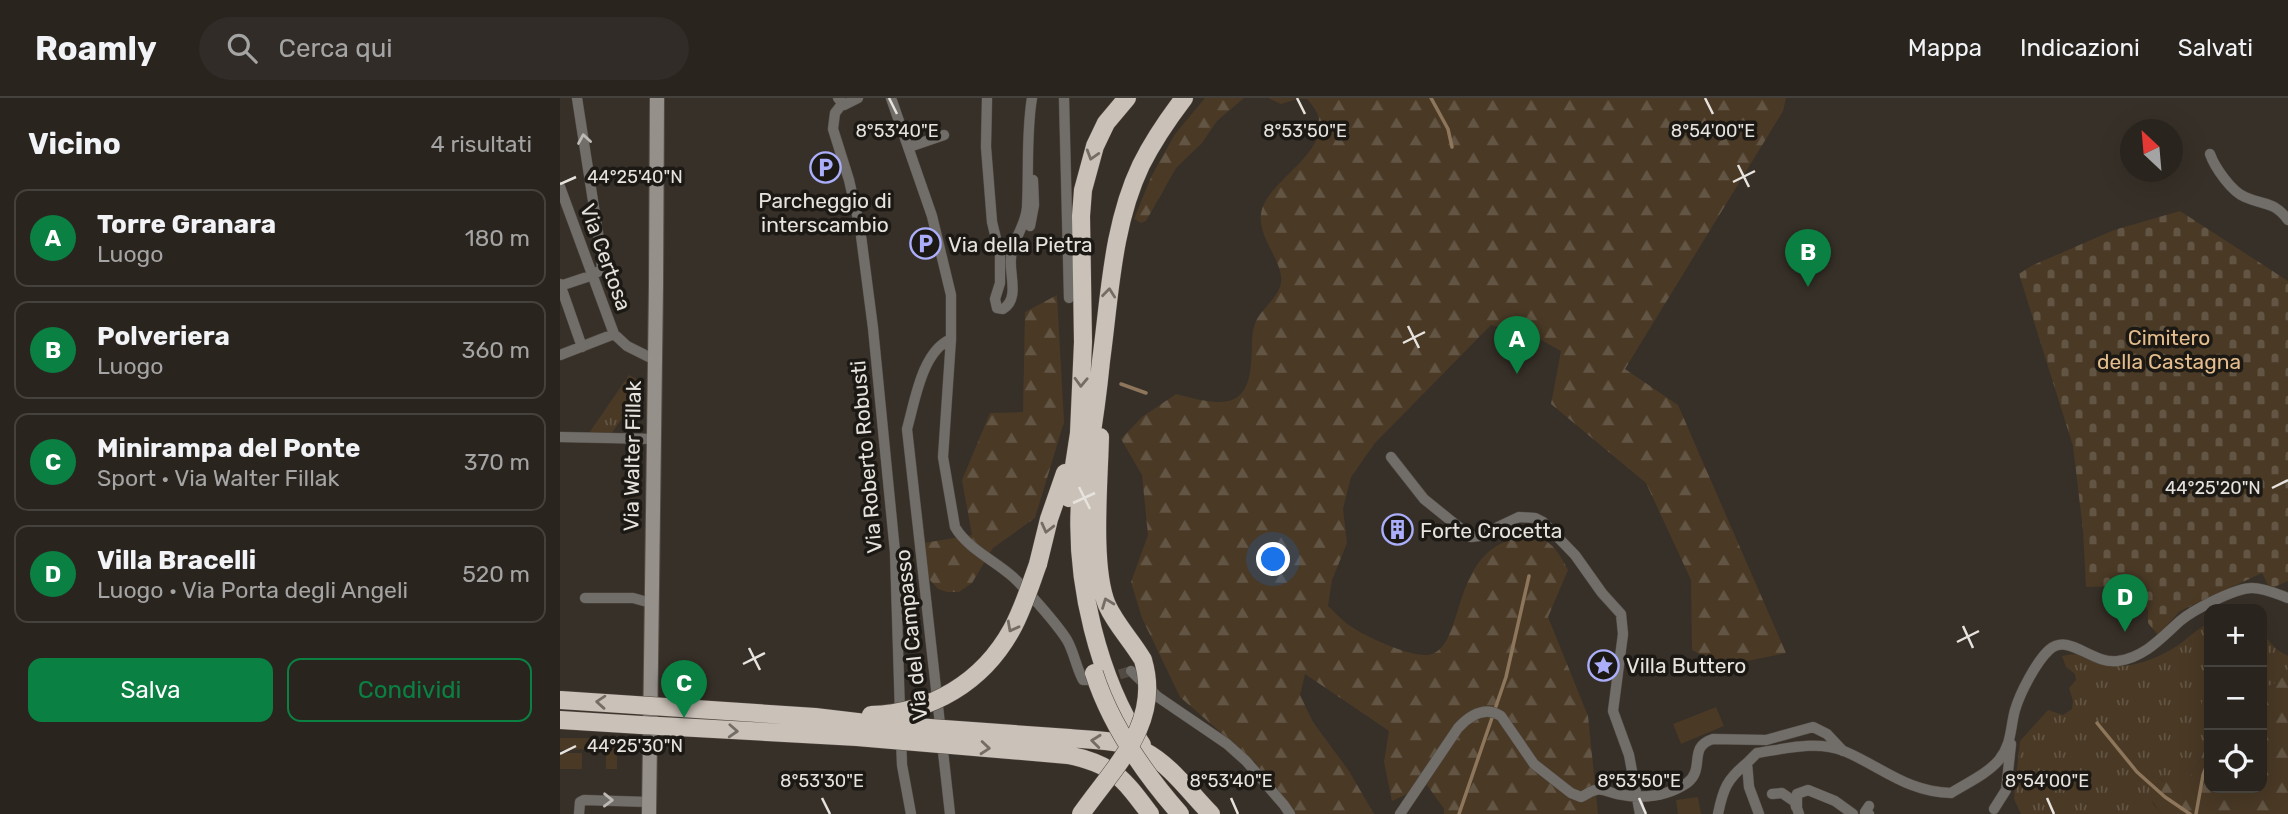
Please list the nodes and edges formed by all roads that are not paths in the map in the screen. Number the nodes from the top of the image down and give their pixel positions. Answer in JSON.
{"nodes":[{"id":1,"x":577,"y":98,"type":"edge"},
{"id":2,"x":657,"y":98,"type":"edge"},
{"id":3,"x":858,"y":98,"type":"edge"},
{"id":4,"x":891,"y":98,"type":"edge"},
{"id":5,"x":987,"y":98,"type":"edge"},
{"id":6,"x":1032,"y":98,"type":"edge"},
{"id":7,"x":1064,"y":98,"type":"edge"},
{"id":8,"x":1127,"y":98,"type":"edge"},
{"id":9,"x":1184,"y":98,"type":"edge"},
{"id":10,"x":840,"y":101,"type":"edge"},
{"id":11,"x":1030,"y":127,"type":"junction"},
{"id":12,"x":944,"y":135,"type":"dead end"},
{"id":13,"x":909,"y":147,"type":"junction"},
{"id":14,"x":2210,"y":155,"type":"dead end"},
{"id":15,"x":560,"y":187,"type":"edge"},
{"id":16,"x":563,"y":206,"type":"edge"},
{"id":17,"x":2288,"y":220,"type":"edge"},
{"id":18,"x":1030,"y":226,"type":"dead end"},
{"id":19,"x":593,"y":275,"type":"junction"},
{"id":20,"x":560,"y":285,"type":"edge"},
{"id":21,"x":1069,"y":298,"type":"dead end"},
{"id":22,"x":614,"y":334,"type":"junction"},
{"id":23,"x":951,"y":339,"type":"junction"},
{"id":24,"x":582,"y":346,"type":"junction"},
{"id":25,"x":560,"y":355,"type":"edge"},
{"id":26,"x":654,"y":360,"type":"junction"},
{"id":27,"x":1102,"y":360,"type":"junction"},
{"id":28,"x":560,"y":438,"type":"edge"},
{"id":29,"x":654,"y":439,"type":"junction"},
{"id":30,"x":1076,"y":447,"type":"junction"},
{"id":31,"x":1391,"y":457,"type":"dead end"},
{"id":32,"x":585,"y":598,"type":"dead end"},
{"id":33,"x":2288,"y":598,"type":"edge"},
{"id":34,"x":651,"y":603,"type":"junction"},
{"id":35,"x":1137,"y":666,"type":"junction"},
{"id":36,"x":1098,"y":677,"type":"junction"},
{"id":37,"x":560,"y":700,"type":"edge"},
{"id":38,"x":815,"y":716,"type":"junction"},
{"id":39,"x":560,"y":720,"type":"edge"},
{"id":40,"x":2011,"y":741,"type":"junction"},
{"id":41,"x":1069,"y":746,"type":"junction"},
{"id":42,"x":1844,"y":751,"type":"junction"},
{"id":43,"x":1748,"y":763,"type":"junction"},
{"id":44,"x":1772,"y":794,"type":"dead end"},
{"id":45,"x":1636,"y":797,"type":"junction"},
{"id":46,"x":649,"y":808,"type":"edge"},
{"id":47,"x":1994,"y":809,"type":"dead end"},
{"id":48,"x":1798,"y":811,"type":"edge"},
{"id":49,"x":579,"y":814,"type":"edge"},
{"id":50,"x":911,"y":814,"type":"edge"},
{"id":51,"x":950,"y":814,"type":"edge"},
{"id":52,"x":1081,"y":814,"type":"edge"},
{"id":53,"x":1150,"y":814,"type":"edge"},
{"id":54,"x":1180,"y":814,"type":"edge"},
{"id":55,"x":1197,"y":814,"type":"edge"},
{"id":56,"x":1211,"y":814,"type":"edge"},
{"id":57,"x":1290,"y":814,"type":"edge"},
{"id":58,"x":1400,"y":814,"type":"edge"},
{"id":59,"x":1640,"y":814,"type":"edge"},
{"id":60,"x":1718,"y":814,"type":"edge"},
{"id":61,"x":1759,"y":814,"type":"edge"},
{"id":62,"x":1853,"y":814,"type":"edge"}],
"edges":[{"from":19,"to":1,"type":"street","one_way":true},
{"from":2,"to":26,"type":"main road","name":"Via Walter Fillak"},
{"from":3,"to":10,"type":"street"},
{"from":4,"to":13,"type":"street"},
{"from":5,"to":11,"type":"street"},
{"from":6,"to":11,"type":"street"},
{"from":7,"to":21,"type":"street"},
{"from":8,"to":30,"type":"highway","one_way":true},
{"from":27,"to":9,"type":"highway","one_way":true},
{"from":10,"to":50,"type":"street","name":"Via Roberto Robusti"},
{"from":11,"to":18,"type":"street"},
{"from":12,"to":13,"type":"street"},
{"from":13,"to":23,"type":"street"},
{"from":14,"to":17,"type":"street"},
{"from":15,"to":16,"type":"street","name":"Via Certosa"},
{"from":16,"to":19,"type":"street","name":"Via Certosa"},
{"from":19,"to":20,"type":"street"},
{"from":19,"to":22,"type":"street","name":"Via Certosa"},
{"from":20,"to":24,"type":"street"},
{"from":22,"to":24,"type":"street"},
{"from":22,"to":26,"type":"street","name":"Via Certosa"},
{"from":23,"to":36,"type":"street"},
{"from":23,"to":51,"type":"street","name":"Via del Campasso"},
{"from":24,"to":25,"type":"street"},
{"from":26,"to":29,"type":"main road","name":"Via Walter Fillak"},
{"from":35,"to":27,"type":"highway","one_way":true},
{"from":27,"to":55,"type":"highway"},
{"from":28,"to":29,"type":"street"},
{"from":29,"to":34,"type":"main road","name":"Via Walter Fillak"},
{"from":30,"to":36,"type":"highway"},
{"from":30,"to":38,"type":"highway","one_way":true,"bridge":true},
{"from":31,"to":45,"type":"street"},
{"from":32,"to":34,"type":"street"},
{"from":33,"to":40,"type":"street"},
{"from":34,"to":46,"type":"main road","name":"Via Walter Fillak"},
{"from":35,"to":52,"type":"highway","bridge":true},
{"from":35,"to":57,"type":"street"},
{"from":36,"to":54,"type":"highway","bridge":true},
{"from":38,"to":37,"type":"highway","one_way":true,"bridge":true},
{"from":38,"to":41,"type":"highway","bridge":true},
{"from":39,"to":41,"type":"highway","one_way":true,"bridge":true},
{"from":40,"to":42,"type":"street"},
{"from":40,"to":47,"type":"street"},
{"from":41,"to":53,"type":"highway"},
{"from":56,"to":41,"type":"highway","one_way":true},
{"from":42,"to":43,"type":"street"},
{"from":42,"to":45,"type":"street"},
{"from":43,"to":60,"type":"street"},
{"from":43,"to":61,"type":"street"},
{"from":44,"to":48,"type":"street"},
{"from":45,"to":58,"type":"street"},
{"from":45,"to":59,"type":"street"},
{"from":49,"to":46,"type":"street","one_way":true},
{"from":48,"to":62,"type":"street"}]}
